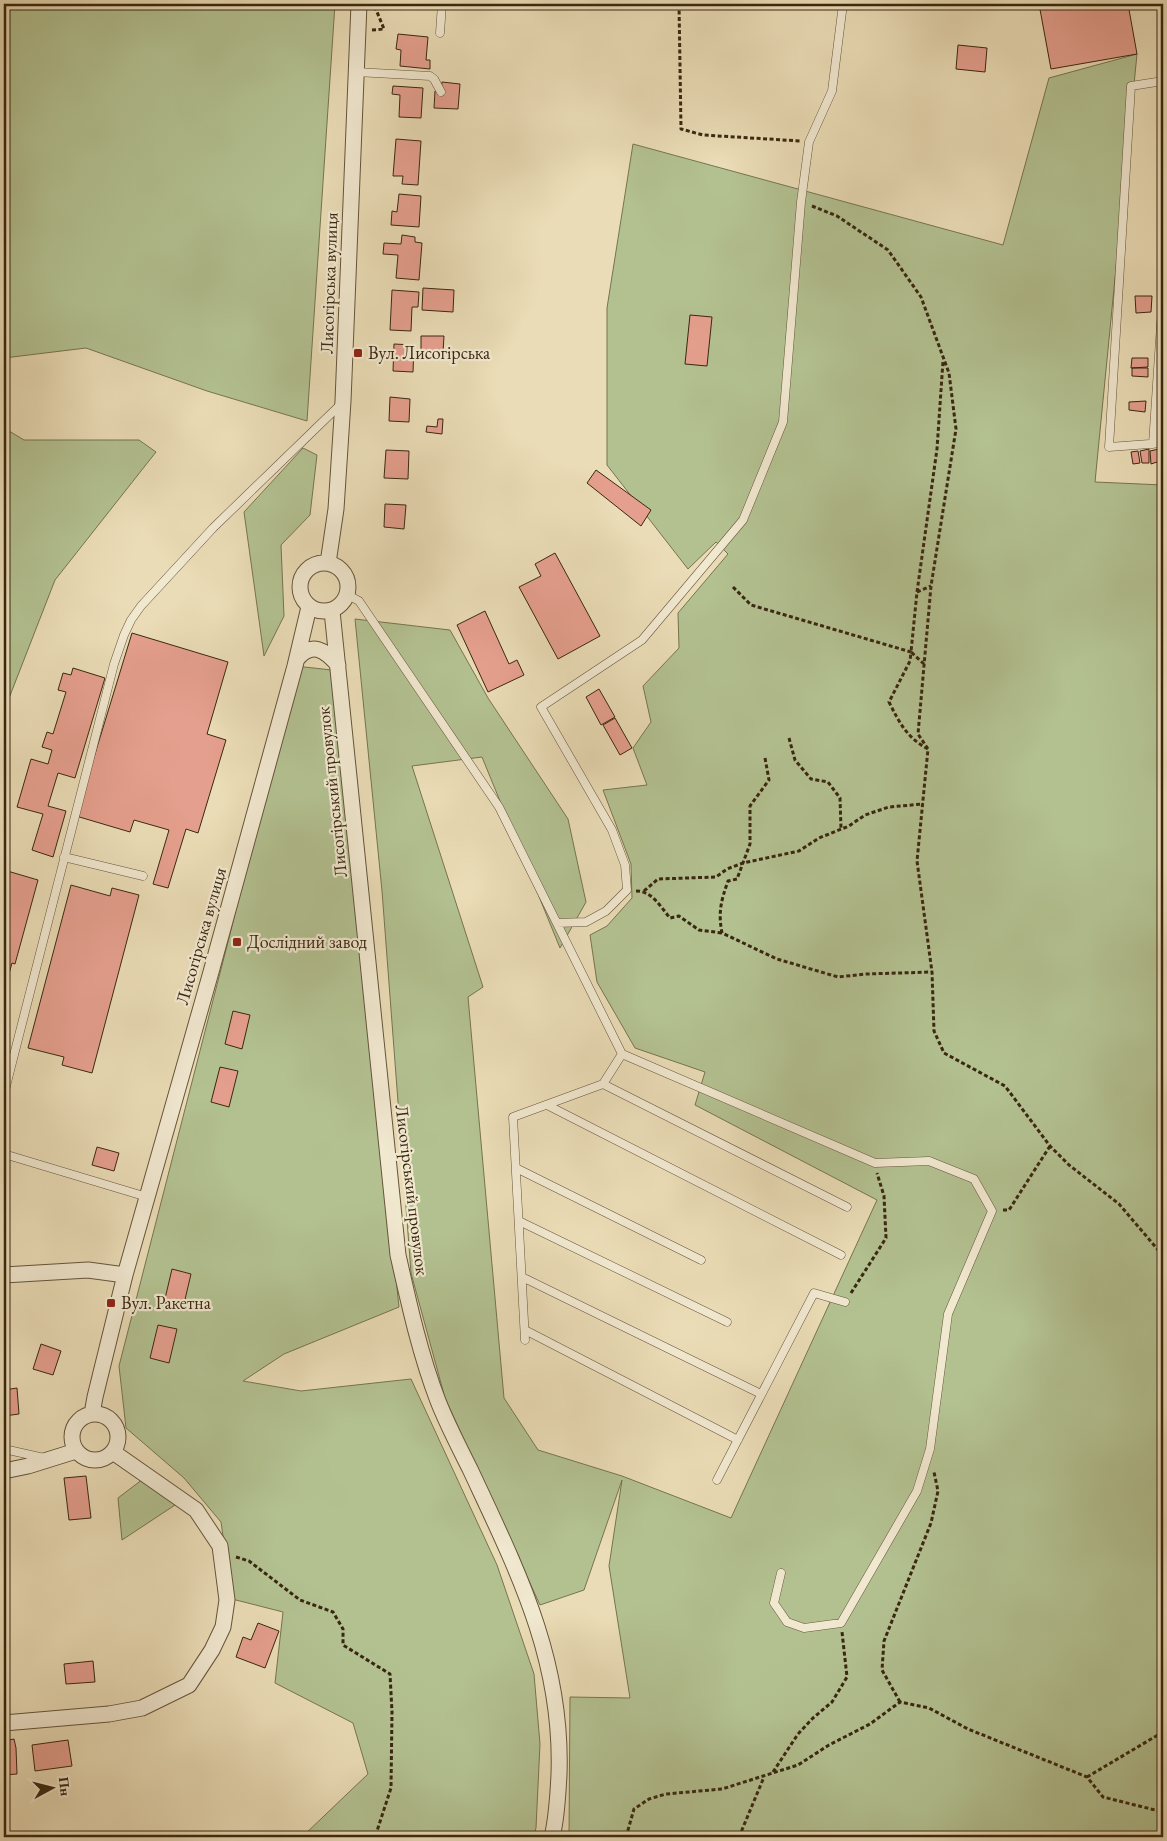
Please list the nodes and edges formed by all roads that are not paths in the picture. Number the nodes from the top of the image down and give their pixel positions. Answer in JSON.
{"nodes":[{"id":1,"x":359,"y":4,"type":"edge"},
{"id":2,"x":442,"y":4,"type":"edge"},
{"id":3,"x":843,"y":4,"type":"edge"},
{"id":4,"x":440,"y":33,"type":"dead end"},
{"id":5,"x":356,"y":72,"type":"junction"},
{"id":6,"x":1163,"y":81,"type":"edge"},
{"id":7,"x":441,"y":92,"type":"dead end"},
{"id":8,"x":1163,"y":295,"type":"edge"},
{"id":9,"x":343,"y":401,"type":"junction"},
{"id":10,"x":1163,"y":443,"type":"edge"},
{"id":11,"x":1153,"y":444,"type":"junction"},
{"id":12,"x":328,"y":563,"type":"junction"},
{"id":13,"x":348,"y":595,"type":"junction"},
{"id":14,"x":309,"y":607,"type":"junction"},
{"id":15,"x":332,"y":611,"type":"junction"},
{"id":16,"x":297,"y":659,"type":"junction"},
{"id":17,"x":338,"y":665,"type":"junction"},
{"id":18,"x":64,"y":857,"type":"junction"},
{"id":19,"x":143,"y":876,"type":"dead end"},
{"id":20,"x":557,"y":923,"type":"junction"},
{"id":21,"x":622,"y":1054,"type":"junction"},
{"id":22,"x":604,"y":1084,"type":"junction"},
{"id":23,"x":4,"y":1094,"type":"edge"},
{"id":24,"x":547,"y":1105,"type":"junction"},
{"id":25,"x":4,"y":1154,"type":"edge"},
{"id":26,"x":516,"y":1168,"type":"junction"},
{"id":27,"x":147,"y":1197,"type":"junction"},
{"id":28,"x":846,"y":1208,"type":"dead end"},
{"id":29,"x":519,"y":1221,"type":"junction"},
{"id":30,"x":841,"y":1256,"type":"dead end"},
{"id":31,"x":700,"y":1260,"type":"dead end"},
{"id":32,"x":4,"y":1275,"type":"edge"},
{"id":33,"x":124,"y":1275,"type":"junction"},
{"id":34,"x":522,"y":1277,"type":"junction"},
{"id":35,"x":845,"y":1302,"type":"road end"},
{"id":36,"x":727,"y":1322,"type":"dead end"},
{"id":37,"x":525,"y":1330,"type":"junction"},
{"id":38,"x":526,"y":1340,"type":"dead end"},
{"id":39,"x":761,"y":1394,"type":"junction"},
{"id":40,"x":92,"y":1414,"type":"junction"},
{"id":41,"x":738,"y":1440,"type":"junction"},
{"id":42,"x":4,"y":1449,"type":"edge"},
{"id":43,"x":76,"y":1451,"type":"junction"},
{"id":44,"x":114,"y":1452,"type":"junction"},
{"id":45,"x":50,"y":1460,"type":"junction"},
{"id":46,"x":4,"y":1471,"type":"edge"},
{"id":47,"x":717,"y":1480,"type":"dead end"},
{"id":48,"x":781,"y":1573,"type":"dead end"},
{"id":49,"x":4,"y":1723,"type":"edge"},
{"id":50,"x":552,"y":1837,"type":"edge"}],
"edges":[{"from":1,"to":5,"type":"street","name":"Лисогірська вулиця"},
{"from":2,"to":4,"type":"lane"},
{"from":3,"to":20,"type":"lane"},
{"from":5,"to":7,"type":"lane"},
{"from":5,"to":9,"type":"street","name":"Лисогірська вулиця"},
{"from":6,"to":11,"type":"lane"},
{"from":8,"to":11,"type":"lane"},
{"from":9,"to":12,"type":"street","name":"Лисогірська вулиця"},
{"from":9,"to":18,"type":"lane"},
{"from":10,"to":11,"type":"lane"},
{"from":12,"to":13,"type":"street"},
{"from":12,"to":14,"type":"street"},
{"from":13,"to":15,"type":"street"},
{"from":13,"to":20,"type":"lane"},
{"from":14,"to":15,"type":"street"},
{"from":14,"to":16,"type":"street","name":"Лисогірська вулиця"},
{"from":15,"to":17,"type":"street","name":"Лисогірський провулок"},
{"from":16,"to":17,"type":"street"},
{"from":16,"to":27,"type":"street","name":"Лисогірська вулиця"},
{"from":17,"to":50,"type":"street","name":"Лисогірський провулок"},
{"from":18,"to":19,"type":"lane"},
{"from":18,"to":23,"type":"lane"},
{"from":20,"to":21,"type":"lane"},
{"from":21,"to":22,"type":"lane"},
{"from":21,"to":48,"type":"lane"},
{"from":22,"to":24,"type":"lane"},
{"from":22,"to":28,"type":"lane"},
{"from":24,"to":26,"type":"lane"},
{"from":24,"to":30,"type":"lane"},
{"from":25,"to":27,"type":"lane"},
{"from":26,"to":29,"type":"lane"},
{"from":26,"to":31,"type":"lane"},
{"from":27,"to":33,"type":"street","name":"Лисогірська вулиця"},
{"from":29,"to":34,"type":"lane"},
{"from":29,"to":36,"type":"lane"},
{"from":32,"to":33,"type":"street"},
{"from":33,"to":40,"type":"street","name":"Лисогірська вулиця"},
{"from":34,"to":37,"type":"lane"},
{"from":34,"to":39,"type":"lane"},
{"from":35,"to":39,"type":"lane"},
{"from":37,"to":38,"type":"lane"},
{"from":37,"to":41,"type":"lane"},
{"from":39,"to":41,"type":"lane"},
{"from":40,"to":43,"type":"street"},
{"from":40,"to":44,"type":"street"},
{"from":41,"to":47,"type":"lane"},
{"from":42,"to":45,"type":"lane"},
{"from":43,"to":44,"type":"street"},
{"from":43,"to":45,"type":"street"},
{"from":44,"to":49,"type":"street"},
{"from":45,"to":46,"type":"street"}]}
